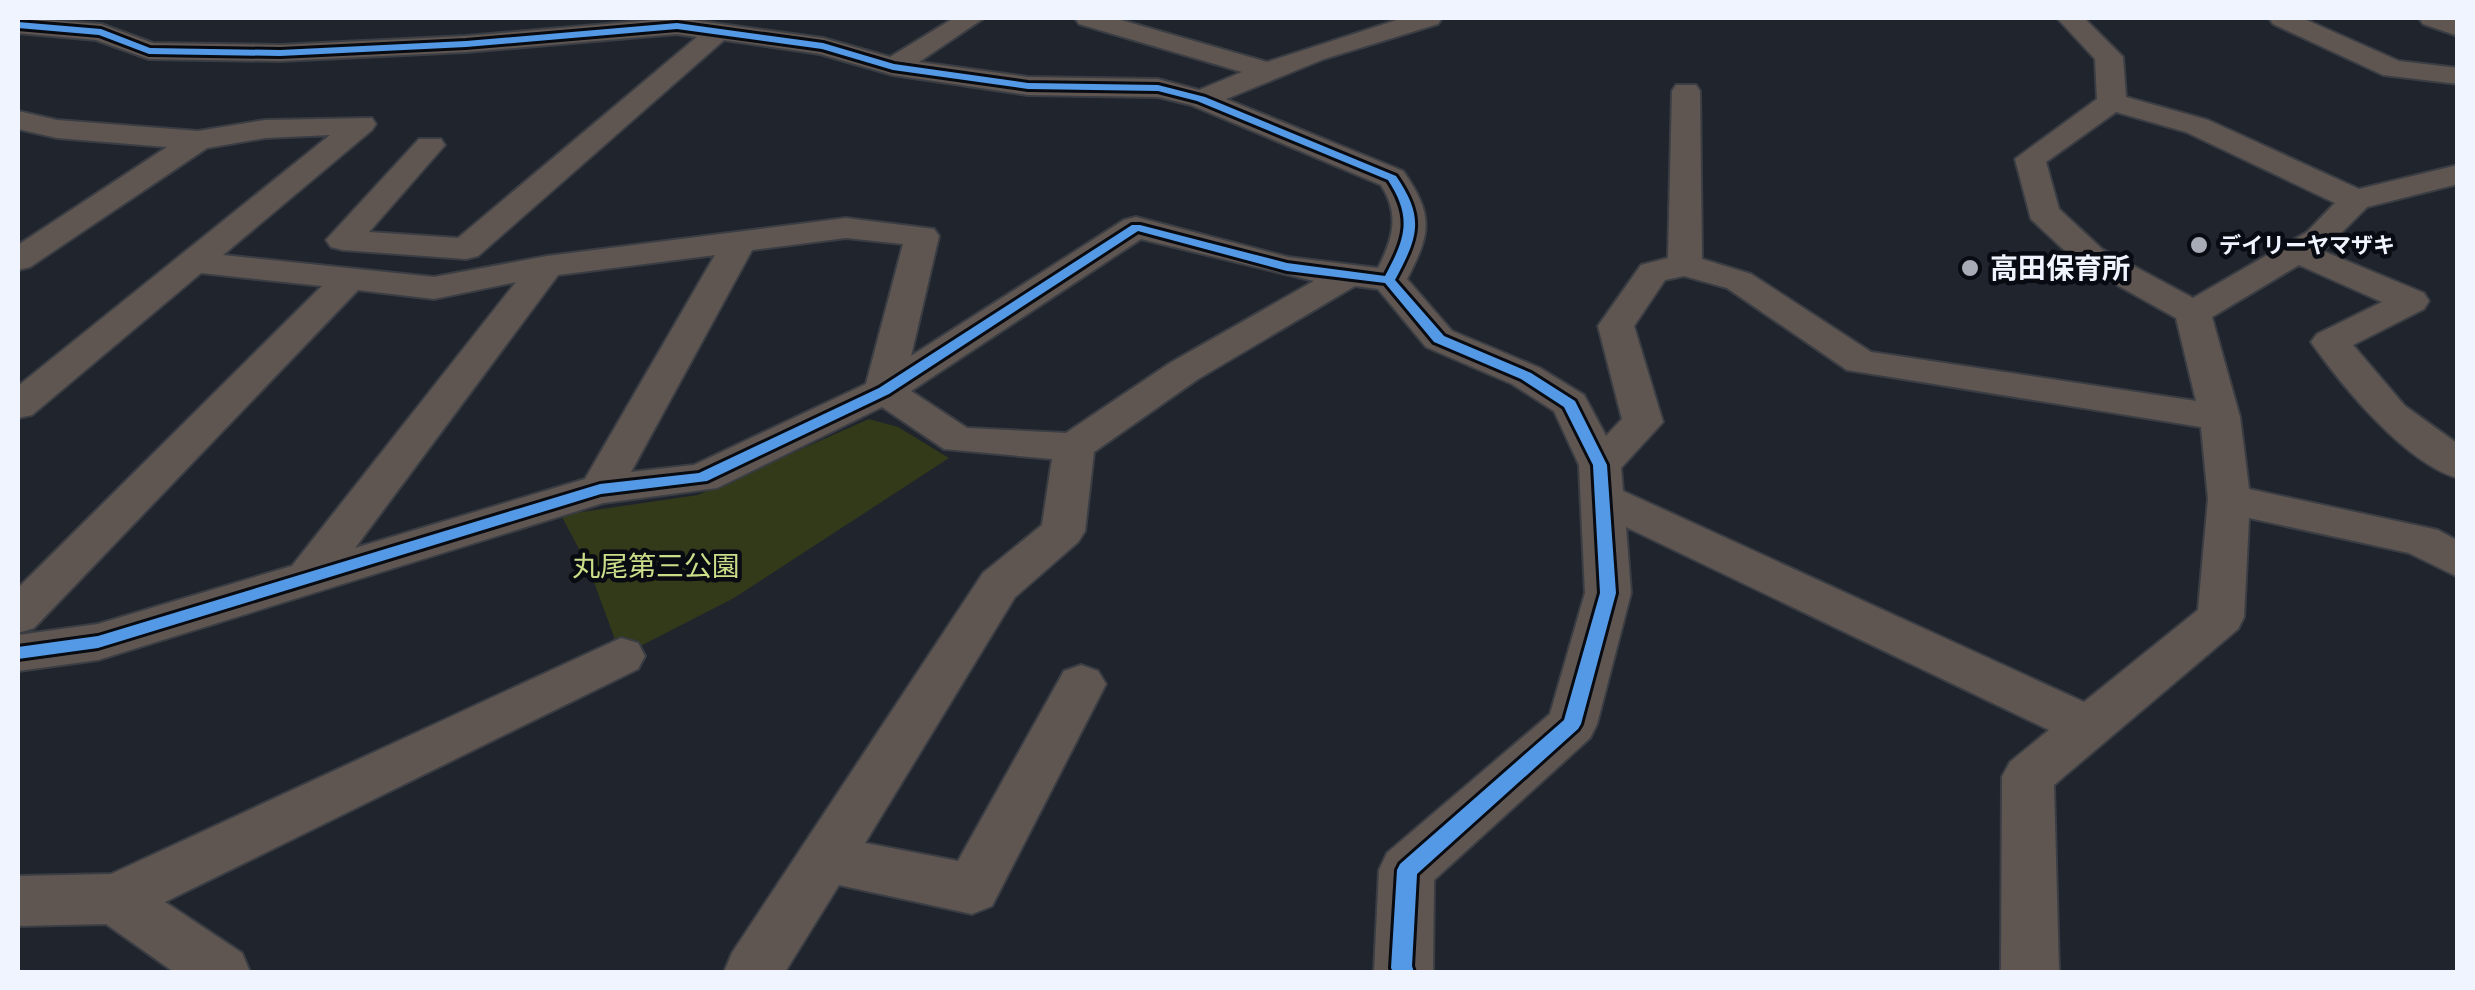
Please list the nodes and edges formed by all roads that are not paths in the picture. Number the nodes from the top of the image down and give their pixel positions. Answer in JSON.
{"nodes":[{"id":1,"x":971,"y":18,"type":"edge"},
{"id":2,"x":1088,"y":18,"type":"edge"},
{"id":3,"x":1429,"y":18,"type":"edge"},
{"id":4,"x":2070,"y":18,"type":"edge"},
{"id":5,"x":2282,"y":18,"type":"edge"},
{"id":6,"x":2432,"y":18,"type":"edge"},
{"id":7,"x":18,"y":24,"type":"edge"},
{"id":8,"x":716,"y":25,"type":"edge"},
{"id":9,"x":2458,"y":28,"type":"edge"},
{"id":10,"x":471,"y":31,"type":"edge"},
{"id":11,"x":893,"y":67,"type":"junction"},
{"id":12,"x":1271,"y":72,"type":"junction"},
{"id":13,"x":2458,"y":76,"type":"edge"},
{"id":14,"x":1686,"y":91,"type":"dead end"},
{"id":15,"x":1202,"y":99,"type":"junction"},
{"id":16,"x":2112,"y":102,"type":"junction"},
{"id":17,"x":18,"y":120,"type":"edge"},
{"id":18,"x":57,"y":129,"type":"junction"},
{"id":19,"x":198,"y":140,"type":"junction"},
{"id":20,"x":430,"y":146,"type":"dead end"},
{"id":21,"x":18,"y":150,"type":"edge"},
{"id":22,"x":2458,"y":174,"type":"edge"},
{"id":23,"x":2356,"y":200,"type":"junction"},
{"id":24,"x":738,"y":244,"type":"junction"},
{"id":25,"x":2297,"y":252,"type":"junction"},
{"id":26,"x":18,"y":260,"type":"edge"},
{"id":27,"x":192,"y":262,"type":"junction"},
{"id":28,"x":547,"y":266,"type":"junction"},
{"id":29,"x":1684,"y":266,"type":"junction"},
{"id":30,"x":1349,"y":275,"type":"junction"},
{"id":31,"x":351,"y":276,"type":"junction"},
{"id":32,"x":1389,"y":280,"type":"junction"},
{"id":33,"x":2193,"y":313,"type":"junction"},
{"id":34,"x":884,"y":391,"type":"junction"},
{"id":35,"x":18,"y":406,"type":"edge"},
{"id":36,"x":2220,"y":417,"type":"junction"},
{"id":37,"x":1074,"y":446,"type":"junction"},
{"id":38,"x":2458,"y":465,"type":"edge"},
{"id":39,"x":1602,"y":482,"type":"junction"},
{"id":40,"x":600,"y":489,"type":"junction"},
{"id":41,"x":2229,"y":499,"type":"junction"},
{"id":42,"x":2458,"y":561,"type":"edge"},
{"id":43,"x":310,"y":575,"type":"junction"},
{"id":44,"x":18,"y":616,"type":"edge"},
{"id":45,"x":18,"y":653,"type":"edge"},
{"id":46,"x":621,"y":656,"type":"dead end"},
{"id":47,"x":1081,"y":684,"type":"dead end"},
{"id":48,"x":2088,"y":726,"type":"junction"},
{"id":49,"x":826,"y":859,"type":"junction"},
{"id":50,"x":116,"y":899,"type":"junction"},
{"id":51,"x":18,"y":901,"type":"edge"},
{"id":52,"x":220,"y":972,"type":"edge"},
{"id":53,"x":754,"y":972,"type":"edge"},
{"id":54,"x":1404,"y":972,"type":"edge"},
{"id":55,"x":2030,"y":972,"type":"edge"}],
"edges":[{"from":1,"to":11,"type":"street"},
{"from":2,"to":12,"type":"street"},
{"from":3,"to":12,"type":"street"},
{"from":4,"to":16,"type":"street"},
{"from":5,"to":13,"type":"street"},
{"from":6,"to":9,"type":"street"},
{"from":7,"to":10,"type":"street"},
{"from":8,"to":10,"type":"street"},
{"from":8,"to":11,"type":"street"},
{"from":8,"to":20,"type":"street"},
{"from":11,"to":15,"type":"street"},
{"from":12,"to":15,"type":"street"},
{"from":14,"to":29,"type":"street"},
{"from":15,"to":32,"type":"street"},
{"from":16,"to":23,"type":"street"},
{"from":16,"to":33,"type":"street"},
{"from":17,"to":18,"type":"street"},
{"from":18,"to":19,"type":"street"},
{"from":18,"to":21,"type":"street"},
{"from":19,"to":26,"type":"street"},
{"from":19,"to":27,"type":"street"},
{"from":22,"to":23,"type":"street"},
{"from":23,"to":25,"type":"street"},
{"from":24,"to":28,"type":"street"},
{"from":24,"to":34,"type":"street"},
{"from":24,"to":40,"type":"street"},
{"from":25,"to":33,"type":"street"},
{"from":25,"to":38,"type":"street"},
{"from":27,"to":31,"type":"street"},
{"from":27,"to":35,"type":"street"},
{"from":28,"to":31,"type":"street"},
{"from":28,"to":43,"type":"street"},
{"from":29,"to":36,"type":"street"},
{"from":29,"to":39,"type":"street"},
{"from":30,"to":32,"type":"street"},
{"from":30,"to":34,"type":"street"},
{"from":30,"to":37,"type":"street"},
{"from":31,"to":44,"type":"street"},
{"from":32,"to":39,"type":"street"},
{"from":33,"to":36,"type":"street"},
{"from":34,"to":37,"type":"street"},
{"from":34,"to":40,"type":"street"},
{"from":36,"to":41,"type":"street"},
{"from":37,"to":49,"type":"street"},
{"from":39,"to":48,"type":"street"},
{"from":39,"to":54,"type":"street"},
{"from":40,"to":43,"type":"street"},
{"from":41,"to":42,"type":"street"},
{"from":41,"to":48,"type":"street"},
{"from":43,"to":45,"type":"street"},
{"from":46,"to":50,"type":"street"},
{"from":47,"to":49,"type":"street"},
{"from":48,"to":55,"type":"street"},
{"from":49,"to":53,"type":"street"},
{"from":50,"to":51,"type":"street"},
{"from":50,"to":52,"type":"street"}]}
